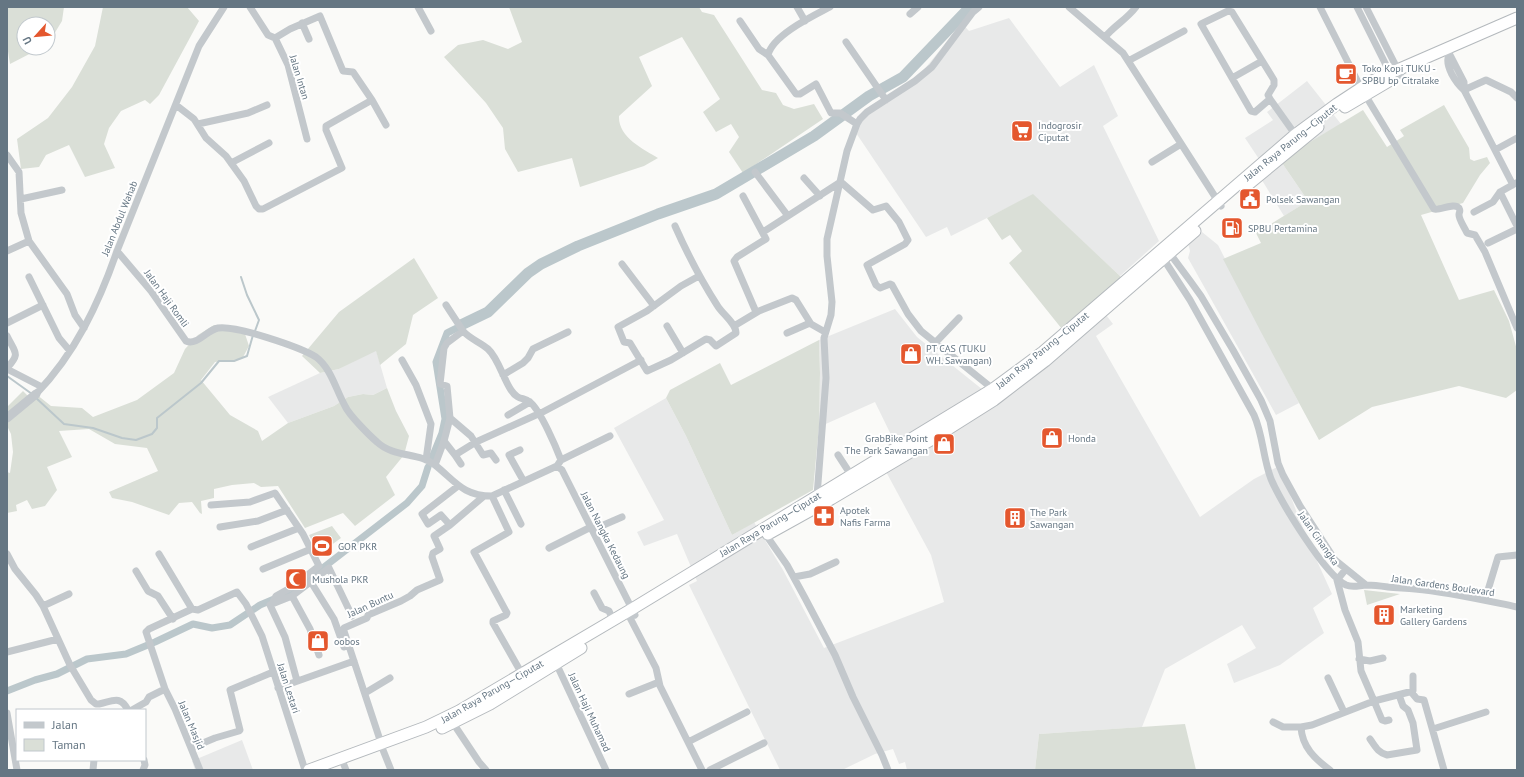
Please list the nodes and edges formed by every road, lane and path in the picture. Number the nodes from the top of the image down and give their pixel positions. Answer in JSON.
{"nodes":[{"id":1,"x":224,"y":7,"type":"edge"},
{"id":2,"x":250,"y":7,"type":"edge"},
{"id":3,"x":418,"y":7,"type":"edge"},
{"id":4,"x":797,"y":7,"type":"edge"},
{"id":5,"x":830,"y":7,"type":"edge"},
{"id":6,"x":918,"y":7,"type":"edge"},
{"id":7,"x":979,"y":7,"type":"edge"},
{"id":8,"x":1069,"y":7,"type":"edge"},
{"id":9,"x":1136,"y":7,"type":"edge"},
{"id":10,"x":1320,"y":7,"type":"edge"},
{"id":11,"x":1357,"y":7,"type":"edge"},
{"id":12,"x":1366,"y":7,"type":"edge"},
{"id":13,"x":910,"y":14,"type":"dead end"},
{"id":14,"x":1517,"y":18,"type":"edge"},
{"id":15,"x":740,"y":20,"type":"dead end"},
{"id":16,"x":805,"y":21,"type":"junction"},
{"id":17,"x":302,"y":23,"type":"junction"},
{"id":18,"x":1517,"y":26,"type":"edge"},
{"id":19,"x":432,"y":31,"type":"dead end"},
{"id":20,"x":1184,"y":31,"type":"dead end"},
{"id":21,"x":1105,"y":37,"type":"junction"},
{"id":22,"x":275,"y":38,"type":"junction"},
{"id":23,"x":309,"y":39,"type":"dead end"},
{"id":24,"x":846,"y":42,"type":"dead end"},
{"id":25,"x":1448,"y":51,"type":"junction"},
{"id":26,"x":768,"y":55,"type":"junction"},
{"id":27,"x":1128,"y":61,"type":"junction"},
{"id":28,"x":1262,"y":61,"type":"junction"},
{"id":29,"x":1395,"y":74,"type":"junction"},
{"id":30,"x":1232,"y":78,"type":"junction"},
{"id":31,"x":1464,"y":90,"type":"junction"},
{"id":32,"x":1363,"y":91,"type":"junction"},
{"id":33,"x":1517,"y":98,"type":"edge"},
{"id":34,"x":1270,"y":99,"type":"junction"},
{"id":35,"x":372,"y":100,"type":"junction"},
{"id":36,"x":886,"y":100,"type":"junction"},
{"id":37,"x":176,"y":105,"type":"junction"},
{"id":38,"x":267,"y":105,"type":"dead end"},
{"id":39,"x":198,"y":124,"type":"junction"},
{"id":40,"x":857,"y":124,"type":"junction"},
{"id":41,"x":386,"y":125,"type":"dead end"},
{"id":42,"x":1298,"y":138,"type":"junction"},
{"id":43,"x":1517,"y":138,"type":"edge"},
{"id":44,"x":307,"y":139,"type":"dead end"},
{"id":45,"x":269,"y":143,"type":"dead end"},
{"id":46,"x":1181,"y":144,"type":"junction"},
{"id":47,"x":1495,"y":150,"type":"junction"},
{"id":48,"x":7,"y":155,"type":"edge"},
{"id":49,"x":1152,"y":162,"type":"dead end"},
{"id":50,"x":231,"y":163,"type":"junction"},
{"id":51,"x":755,"y":172,"type":"dead end"},
{"id":52,"x":804,"y":178,"type":"dead end"},
{"id":53,"x":839,"y":182,"type":"junction"},
{"id":54,"x":1515,"y":184,"type":"edge"},
{"id":55,"x":62,"y":190,"type":"dead end"},
{"id":56,"x":1500,"y":192,"type":"junction"},
{"id":57,"x":743,"y":196,"type":"dead end"},
{"id":58,"x":820,"y":196,"type":"junction"},
{"id":59,"x":21,"y":199,"type":"junction"},
{"id":60,"x":1219,"y":204,"type":"junction"},
{"id":61,"x":1474,"y":212,"type":"dead end"},
{"id":62,"x":788,"y":216,"type":"junction"},
{"id":63,"x":675,"y":226,"type":"dead end"},
{"id":64,"x":1517,"y":228,"type":"edge"},
{"id":65,"x":763,"y":232,"type":"junction"},
{"id":66,"x":29,"y":241,"type":"junction"},
{"id":67,"x":1488,"y":243,"type":"dead end"},
{"id":68,"x":7,"y":251,"type":"edge"},
{"id":69,"x":117,"y":251,"type":"junction"},
{"id":70,"x":1164,"y":253,"type":"junction"},
{"id":71,"x":622,"y":264,"type":"dead end"},
{"id":72,"x":699,"y":276,"type":"junction"},
{"id":73,"x":29,"y":277,"type":"dead end"},
{"id":74,"x":43,"y":305,"type":"junction"},
{"id":75,"x":446,"y":305,"type":"dead end"},
{"id":76,"x":654,"y":306,"type":"junction"},
{"id":77,"x":756,"y":312,"type":"junction"},
{"id":78,"x":958,"y":318,"type":"dead end"},
{"id":79,"x":7,"y":323,"type":"edge"},
{"id":80,"x":810,"y":323,"type":"junction"},
{"id":81,"x":668,"y":326,"type":"dead end"},
{"id":82,"x":734,"y":326,"type":"junction"},
{"id":83,"x":84,"y":328,"type":"junction"},
{"id":84,"x":1517,"y":328,"type":"edge"},
{"id":85,"x":463,"y":331,"type":"junction"},
{"id":86,"x":568,"y":332,"type":"dead end"},
{"id":87,"x":825,"y":332,"type":"junction"},
{"id":88,"x":788,"y":333,"type":"dead end"},
{"id":89,"x":7,"y":336,"type":"edge"},
{"id":90,"x":935,"y":344,"type":"junction"},
{"id":91,"x":70,"y":351,"type":"junction"},
{"id":92,"x":683,"y":353,"type":"junction"},
{"id":93,"x":1040,"y":359,"type":"junction"},
{"id":94,"x":402,"y":360,"type":"dead end"},
{"id":95,"x":641,"y":360,"type":"junction"},
{"id":96,"x":7,"y":368,"type":"edge"},
{"id":97,"x":502,"y":375,"type":"junction"},
{"id":98,"x":993,"y":389,"type":"junction"},
{"id":99,"x":36,"y":393,"type":"junction"},
{"id":100,"x":530,"y":402,"type":"junction"},
{"id":101,"x":538,"y":414,"type":"junction"},
{"id":102,"x":508,"y":415,"type":"dead end"},
{"id":103,"x":7,"y":418,"type":"edge"},
{"id":104,"x":450,"y":418,"type":"junction"},
{"id":105,"x":610,"y":436,"type":"dead end"},
{"id":106,"x":444,"y":441,"type":"junction"},
{"id":107,"x":476,"y":442,"type":"junction"},
{"id":108,"x":520,"y":450,"type":"dead end"},
{"id":109,"x":455,"y":454,"type":"junction"},
{"id":110,"x":838,"y":455,"type":"dead end"},
{"id":111,"x":426,"y":460,"type":"junction"},
{"id":112,"x":496,"y":460,"type":"dead end"},
{"id":113,"x":559,"y":463,"type":"junction"},
{"id":114,"x":883,"y":463,"type":"junction"},
{"id":115,"x":435,"y":464,"type":"junction"},
{"id":116,"x":461,"y":464,"type":"dead end"},
{"id":117,"x":851,"y":475,"type":"junction"},
{"id":118,"x":523,"y":480,"type":"junction"},
{"id":119,"x":458,"y":486,"type":"junction"},
{"id":120,"x":504,"y":490,"type":"junction"},
{"id":121,"x":484,"y":496,"type":"junction"},
{"id":122,"x":492,"y":496,"type":"junction"},
{"id":123,"x":817,"y":496,"type":"junction"},
{"id":124,"x":211,"y":505,"type":"dead end"},
{"id":125,"x":1300,"y":506,"type":"junction"},
{"id":126,"x":287,"y":510,"type":"junction"},
{"id":127,"x":1290,"y":514,"type":"junction"},
{"id":128,"x":622,"y":518,"type":"dead end"},
{"id":129,"x":521,"y":524,"type":"dead end"},
{"id":130,"x":450,"y":525,"type":"junction"},
{"id":131,"x":220,"y":526,"type":"dead end"},
{"id":132,"x":299,"y":528,"type":"junction"},
{"id":133,"x":591,"y":528,"type":"junction"},
{"id":134,"x":766,"y":535,"type":"junction"},
{"id":135,"x":251,"y":547,"type":"dead end"},
{"id":136,"x":549,"y":548,"type":"dead end"},
{"id":137,"x":311,"y":549,"type":"junction"},
{"id":138,"x":7,"y":554,"type":"edge"},
{"id":139,"x":160,"y":554,"type":"dead end"},
{"id":140,"x":727,"y":554,"type":"junction"},
{"id":141,"x":1517,"y":555,"type":"edge"},
{"id":142,"x":836,"y":562,"type":"dead end"},
{"id":143,"x":263,"y":569,"type":"dead end"},
{"id":144,"x":1346,"y":569,"type":"junction"},
{"id":145,"x":136,"y":571,"type":"dead end"},
{"id":146,"x":794,"y":577,"type":"junction"},
{"id":147,"x":1358,"y":578,"type":"junction"},
{"id":148,"x":1337,"y":580,"type":"junction"},
{"id":149,"x":311,"y":582,"type":"junction"},
{"id":150,"x":1366,"y":585,"type":"junction"},
{"id":151,"x":1356,"y":586,"type":"junction"},
{"id":152,"x":69,"y":594,"type":"dead end"},
{"id":153,"x":594,"y":594,"type":"dead end"},
{"id":154,"x":292,"y":596,"type":"junction"},
{"id":155,"x":1485,"y":600,"type":"junction"},
{"id":156,"x":272,"y":604,"type":"junction"},
{"id":157,"x":43,"y":606,"type":"junction"},
{"id":158,"x":1517,"y":607,"type":"edge"},
{"id":159,"x":192,"y":609,"type":"junction"},
{"id":160,"x":631,"y":613,"type":"junction"},
{"id":161,"x":352,"y":616,"type":"dead end"},
{"id":162,"x":173,"y":618,"type":"junction"},
{"id":163,"x":613,"y":620,"type":"junction"},
{"id":164,"x":58,"y":639,"type":"junction"},
{"id":165,"x":344,"y":647,"type":"dead end"},
{"id":166,"x":7,"y":652,"type":"edge"},
{"id":167,"x":319,"y":655,"type":"dead end"},
{"id":168,"x":1383,"y":658,"type":"dead end"},
{"id":169,"x":1359,"y":659,"type":"junction"},
{"id":170,"x":354,"y":662,"type":"junction"},
{"id":171,"x":556,"y":663,"type":"junction"},
{"id":172,"x":273,"y":672,"type":"junction"},
{"id":173,"x":522,"y":674,"type":"junction"},
{"id":174,"x":1413,"y":676,"type":"dead end"},
{"id":175,"x":390,"y":678,"type":"dead end"},
{"id":176,"x":1328,"y":678,"type":"dead end"},
{"id":177,"x":297,"y":681,"type":"junction"},
{"id":178,"x":659,"y":682,"type":"junction"},
{"id":179,"x":278,"y":688,"type":"junction"},
{"id":180,"x":165,"y":689,"type":"junction"},
{"id":181,"x":365,"y":693,"type":"junction"},
{"id":182,"x":1412,"y":693,"type":"junction"},
{"id":183,"x":629,"y":694,"type":"dead end"},
{"id":184,"x":1400,"y":695,"type":"junction"},
{"id":185,"x":1374,"y":701,"type":"junction"},
{"id":186,"x":127,"y":709,"type":"edge"},
{"id":187,"x":134,"y":709,"type":"edge"},
{"id":188,"x":747,"y":712,"type":"dead end"},
{"id":189,"x":1344,"y":712,"type":"junction"},
{"id":190,"x":1486,"y":712,"type":"dead end"},
{"id":191,"x":7,"y":713,"type":"edge"},
{"id":192,"x":1389,"y":720,"type":"dead end"},
{"id":193,"x":1273,"y":722,"type":"dead end"},
{"id":194,"x":453,"y":723,"type":"junction"},
{"id":195,"x":1301,"y":727,"type":"junction"},
{"id":196,"x":1433,"y":729,"type":"junction"},
{"id":197,"x":1370,"y":739,"type":"dead end"},
{"id":198,"x":381,"y":742,"type":"junction"},
{"id":199,"x":688,"y":742,"type":"junction"},
{"id":200,"x":764,"y":743,"type":"dead end"},
{"id":201,"x":191,"y":748,"type":"junction"},
{"id":202,"x":345,"y":768,"type":"edge"},
{"id":203,"x":17,"y":770,"type":"edge"},
{"id":204,"x":200,"y":770,"type":"edge"},
{"id":205,"x":305,"y":770,"type":"edge"},
{"id":206,"x":309,"y":770,"type":"edge"},
{"id":207,"x":329,"y":770,"type":"edge"},
{"id":208,"x":391,"y":770,"type":"edge"},
{"id":209,"x":486,"y":770,"type":"edge"},
{"id":210,"x":606,"y":770,"type":"edge"},
{"id":211,"x":702,"y":770,"type":"edge"},
{"id":212,"x":710,"y":770,"type":"edge"},
{"id":213,"x":888,"y":770,"type":"edge"},
{"id":214,"x":1330,"y":770,"type":"edge"},
{"id":215,"x":1444,"y":770,"type":"edge"}],
"edges":[{"from":1,"to":37,"type":"street","name":"Jalan Abdul Wahab"},
{"from":2,"to":22,"type":"street","name":"Jalan Intan"},
{"from":3,"to":19,"type":"street"},
{"from":4,"to":16,"type":"street"},
{"from":5,"to":16,"type":"street"},
{"from":6,"to":13,"type":"street"},
{"from":7,"to":36,"type":"street"},
{"from":8,"to":21,"type":"street"},
{"from":9,"to":21,"type":"street"},
{"from":10,"to":32,"type":"street"},
{"from":11,"to":29,"type":"street"},
{"from":12,"to":29,"type":"street"},
{"from":14,"to":25,"type":"highway","name":"Jalan Raya Parung—Ciputat"},
{"from":15,"to":26,"type":"street"},
{"from":16,"to":26,"type":"street"},
{"from":17,"to":22,"type":"street"},
{"from":17,"to":23,"type":"street"},
{"from":17,"to":35,"type":"street"},
{"from":18,"to":25,"type":"highway","name":"Jalan Raya Parung—Ciputat"},
{"from":20,"to":27,"type":"street"},
{"from":21,"to":27,"type":"street"},
{"from":22,"to":44,"type":"street","name":"Jalan Intan"},
{"from":24,"to":36,"type":"street"},
{"from":25,"to":29,"type":"highway","name":"Jalan Raya Parung—Ciputat"},
{"from":25,"to":31,"type":"street"},
{"from":26,"to":40,"type":"street"},
{"from":27,"to":46,"type":"street"},
{"from":28,"to":30,"type":"street"},
{"from":28,"to":30,"type":"street"},
{"from":28,"to":34,"type":"street"},
{"from":29,"to":32,"type":"highway","name":"Jalan Raya Parung—Ciputat"},
{"from":30,"to":34,"type":"street"},
{"from":31,"to":33,"type":"street"},
{"from":31,"to":47,"type":"street"},
{"from":32,"to":42,"type":"highway","name":"Jalan Raya Parung—Ciputat"},
{"from":32,"to":84,"type":"street"},
{"from":34,"to":42,"type":"street"},
{"from":35,"to":41,"type":"street"},
{"from":35,"to":50,"type":"street"},
{"from":36,"to":40,"type":"street"},
{"from":37,"to":39,"type":"street"},
{"from":37,"to":69,"type":"street","name":"Jalan Abdul Wahab"},
{"from":38,"to":39,"type":"street"},
{"from":39,"to":50,"type":"street"},
{"from":40,"to":53,"type":"street"},
{"from":42,"to":60,"type":"highway","name":"Jalan Raya Parung—Ciputat"},
{"from":43,"to":47,"type":"street"},
{"from":45,"to":50,"type":"street"},
{"from":46,"to":49,"type":"street"},
{"from":46,"to":60,"type":"street"},
{"from":47,"to":54,"type":"street"},
{"from":48,"to":59,"type":"street"},
{"from":51,"to":62,"type":"street"},
{"from":52,"to":58,"type":"street"},
{"from":53,"to":58,"type":"street"},
{"from":53,"to":87,"type":"street"},
{"from":53,"to":90,"type":"street"},
{"from":54,"to":56,"type":"street"},
{"from":55,"to":59,"type":"street"},
{"from":56,"to":61,"type":"street"},
{"from":56,"to":64,"type":"street"},
{"from":57,"to":65,"type":"street"},
{"from":58,"to":62,"type":"street"},
{"from":59,"to":66,"type":"street"},
{"from":60,"to":70,"type":"highway","name":"Jalan Raya Parung—Ciputat"},
{"from":62,"to":65,"type":"street"},
{"from":63,"to":72,"type":"street"},
{"from":64,"to":67,"type":"street"},
{"from":65,"to":77,"type":"street"},
{"from":66,"to":68,"type":"street"},
{"from":66,"to":83,"type":"street"},
{"from":69,"to":83,"type":"street","name":"Jalan Abdul Wahab"},
{"from":69,"to":111,"type":"street","name":"Jalan Haji Romli"},
{"from":70,"to":93,"type":"highway","name":"Jalan Raya Parung—Ciputat"},
{"from":70,"to":125,"type":"street","name":"Jalan Cinangka"},
{"from":70,"to":127,"type":"street","name":"Jalan Cinangka"},
{"from":71,"to":76,"type":"street"},
{"from":72,"to":76,"type":"street"},
{"from":72,"to":82,"type":"street"},
{"from":73,"to":74,"type":"street"},
{"from":74,"to":79,"type":"street"},
{"from":74,"to":91,"type":"street"},
{"from":75,"to":85,"type":"street"},
{"from":76,"to":95,"type":"street"},
{"from":77,"to":80,"type":"street"},
{"from":77,"to":82,"type":"street"},
{"from":78,"to":90,"type":"street"},
{"from":80,"to":87,"type":"street"},
{"from":80,"to":88,"type":"street"},
{"from":81,"to":92,"type":"street"},
{"from":82,"to":92,"type":"street"},
{"from":83,"to":91,"type":"street","name":"Jalan Abdul Wahab"},
{"from":85,"to":97,"type":"street"},
{"from":85,"to":104,"type":"street"},
{"from":86,"to":97,"type":"street"},
{"from":87,"to":123,"type":"street"},
{"from":89,"to":96,"type":"street"},
{"from":90,"to":98,"type":"street"},
{"from":91,"to":99,"type":"street","name":"Jalan Abdul Wahab"},
{"from":92,"to":95,"type":"street"},
{"from":93,"to":98,"type":"highway","name":"Jalan Raya Parung—Ciputat"},
{"from":93,"to":114,"type":"highway","name":"Jalan Raya Parung—Ciputat"},
{"from":94,"to":111,"type":"street"},
{"from":95,"to":101,"type":"street"},
{"from":96,"to":99,"type":"street"},
{"from":97,"to":100,"type":"street"},
{"from":98,"to":114,"type":"highway","name":"Jalan Raya Parung—Ciputat"},
{"from":99,"to":103,"type":"street","name":"Jalan Abdul Wahab"},
{"from":100,"to":101,"type":"street","name":"Jalan Nangka Kedaung"},
{"from":100,"to":102,"type":"street"},
{"from":101,"to":107,"type":"street"},
{"from":101,"to":113,"type":"street","name":"Jalan Nangka Kedaung"},
{"from":104,"to":106,"type":"street"},
{"from":104,"to":107,"type":"street"},
{"from":105,"to":113,"type":"street"},
{"from":106,"to":109,"type":"street"},
{"from":106,"to":115,"type":"street"},
{"from":107,"to":109,"type":"street"},
{"from":107,"to":112,"type":"street"},
{"from":108,"to":118,"type":"street"},
{"from":109,"to":116,"type":"street"},
{"from":110,"to":117,"type":"street"},
{"from":111,"to":115,"type":"street","name":"Jalan Haji Romli"},
{"from":113,"to":118,"type":"street"},
{"from":113,"to":133,"type":"street","name":"Jalan Nangka Kedaung"},
{"from":114,"to":117,"type":"highway","name":"Jalan Raya Parung—Ciputat"},
{"from":114,"to":134,"type":"highway","name":"Jalan Raya Parung—Ciputat"},
{"from":115,"to":119,"type":"street","name":"Jalan Haji Romli"},
{"from":117,"to":123,"type":"highway","name":"Jalan Raya Parung—Ciputat"},
{"from":118,"to":120,"type":"street"},
{"from":119,"to":121,"type":"street"},
{"from":119,"to":130,"type":"street"},
{"from":120,"to":122,"type":"street"},
{"from":120,"to":129,"type":"street"},
{"from":121,"to":122,"type":"street"},
{"from":121,"to":130,"type":"street"},
{"from":122,"to":173,"type":"street"},
{"from":123,"to":140,"type":"highway","name":"Jalan Raya Parung—Ciputat"},
{"from":124,"to":126,"type":"street"},
{"from":125,"to":127,"type":"street"},
{"from":125,"to":144,"type":"street","name":"Jalan Cinangka"},
{"from":126,"to":131,"type":"street"},
{"from":126,"to":132,"type":"street"},
{"from":127,"to":148,"type":"street","name":"Jalan Cinangka"},
{"from":128,"to":133,"type":"street"},
{"from":130,"to":170,"type":"street","name":"Jalan Buntu"},
{"from":132,"to":135,"type":"street"},
{"from":132,"to":137,"type":"street"},
{"from":133,"to":136,"type":"street"},
{"from":133,"to":160,"type":"street","name":"Jalan Nangka Kedaung"},
{"from":134,"to":140,"type":"highway","name":"Jalan Raya Parung—Ciputat"},
{"from":134,"to":146,"type":"street"},
{"from":137,"to":143,"type":"street"},
{"from":137,"to":156,"type":"street"},
{"from":138,"to":157,"type":"street"},
{"from":139,"to":159,"type":"street"},
{"from":140,"to":160,"type":"highway","name":"Jalan Raya Parung—Ciputat"},
{"from":141,"to":155,"type":"street"},
{"from":142,"to":146,"type":"street"},
{"from":144,"to":147,"type":"street","name":"Jalan Cinangka"},
{"from":144,"to":148,"type":"street"},
{"from":145,"to":162,"type":"street"},
{"from":146,"to":213,"type":"street"},
{"from":147,"to":150,"type":"street","name":"Jalan Cinangka"},
{"from":147,"to":151,"type":"street"},
{"from":148,"to":151,"type":"street","name":"Jalan Cinangka"},
{"from":148,"to":169,"type":"street"},
{"from":149,"to":154,"type":"street"},
{"from":149,"to":161,"type":"street"},
{"from":149,"to":165,"type":"street"},
{"from":150,"to":151,"type":"street","name":"Jalan Cinangka"},
{"from":150,"to":155,"type":"street","name":"Jalan Gardens Boulevard"},
{"from":152,"to":157,"type":"street"},
{"from":153,"to":163,"type":"street"},
{"from":154,"to":156,"type":"street"},
{"from":154,"to":167,"type":"street"},
{"from":155,"to":158,"type":"street","name":"Jalan Gardens Boulevard"},
{"from":156,"to":177,"type":"street"},
{"from":157,"to":164,"type":"street"},
{"from":159,"to":162,"type":"street"},
{"from":159,"to":172,"type":"street","name":"Jalan Lestari"},
{"from":160,"to":163,"type":"highway","name":"Jalan Raya Parung—Ciputat"},
{"from":160,"to":171,"type":"highway","name":"Jalan Raya Parung—Ciputat"},
{"from":160,"to":178,"type":"street","name":"Jalan Nangka Kedaung"},
{"from":162,"to":180,"type":"street","name":"Jalan Masjid"},
{"from":163,"to":173,"type":"highway","name":"Jalan Raya Parung—Ciputat"},
{"from":164,"to":166,"type":"street"},
{"from":164,"to":186,"type":"street"},
{"from":168,"to":169,"type":"street"},
{"from":169,"to":185,"type":"street"},
{"from":170,"to":177,"type":"street"},
{"from":170,"to":181,"type":"street","name":"Jalan Buntu"},
{"from":171,"to":194,"type":"highway","name":"Jalan Raya Parung—Ciputat"},
{"from":171,"to":210,"type":"street","name":"Jalan Haji Muhamad"},
{"from":172,"to":179,"type":"street","name":"Jalan Lestari"},
{"from":172,"to":201,"type":"street"},
{"from":173,"to":198,"type":"highway","name":"Jalan Raya Parung—Ciputat"},
{"from":174,"to":182,"type":"street"},
{"from":175,"to":181,"type":"street"},
{"from":176,"to":189,"type":"street"},
{"from":177,"to":179,"type":"street"},
{"from":178,"to":183,"type":"street"},
{"from":178,"to":199,"type":"street","name":"Jalan Nangka Kedaung"},
{"from":179,"to":205,"type":"street","name":"Jalan Lestari"},
{"from":180,"to":187,"type":"street"},
{"from":180,"to":201,"type":"street","name":"Jalan Masjid"},
{"from":181,"to":198,"type":"street","name":"Jalan Buntu"},
{"from":182,"to":184,"type":"street"},
{"from":182,"to":196,"type":"street"},
{"from":184,"to":185,"type":"street"},
{"from":184,"to":197,"type":"street"},
{"from":185,"to":189,"type":"street"},
{"from":185,"to":192,"type":"street"},
{"from":188,"to":199,"type":"street"},
{"from":189,"to":195,"type":"street"},
{"from":190,"to":196,"type":"street"},
{"from":191,"to":203,"type":"street"},
{"from":193,"to":195,"type":"street"},
{"from":194,"to":198,"type":"highway","name":"Jalan Raya Parung—Ciputat"},
{"from":194,"to":209,"type":"street"},
{"from":195,"to":214,"type":"street"},
{"from":196,"to":215,"type":"street"},
{"from":198,"to":202,"type":"highway","name":"Jalan Raya Parung—Ciputat"},
{"from":198,"to":206,"type":"highway","name":"Jalan Raya Parung—Ciputat"},
{"from":198,"to":208,"type":"street","name":"Jalan Buntu"},
{"from":199,"to":211,"type":"street","name":"Jalan Nangka Kedaung"},
{"from":200,"to":212,"type":"street"},
{"from":201,"to":204,"type":"street","name":"Jalan Masjid"},
{"from":202,"to":207,"type":"highway","name":"Jalan Raya Parung—Ciputat"}]}
